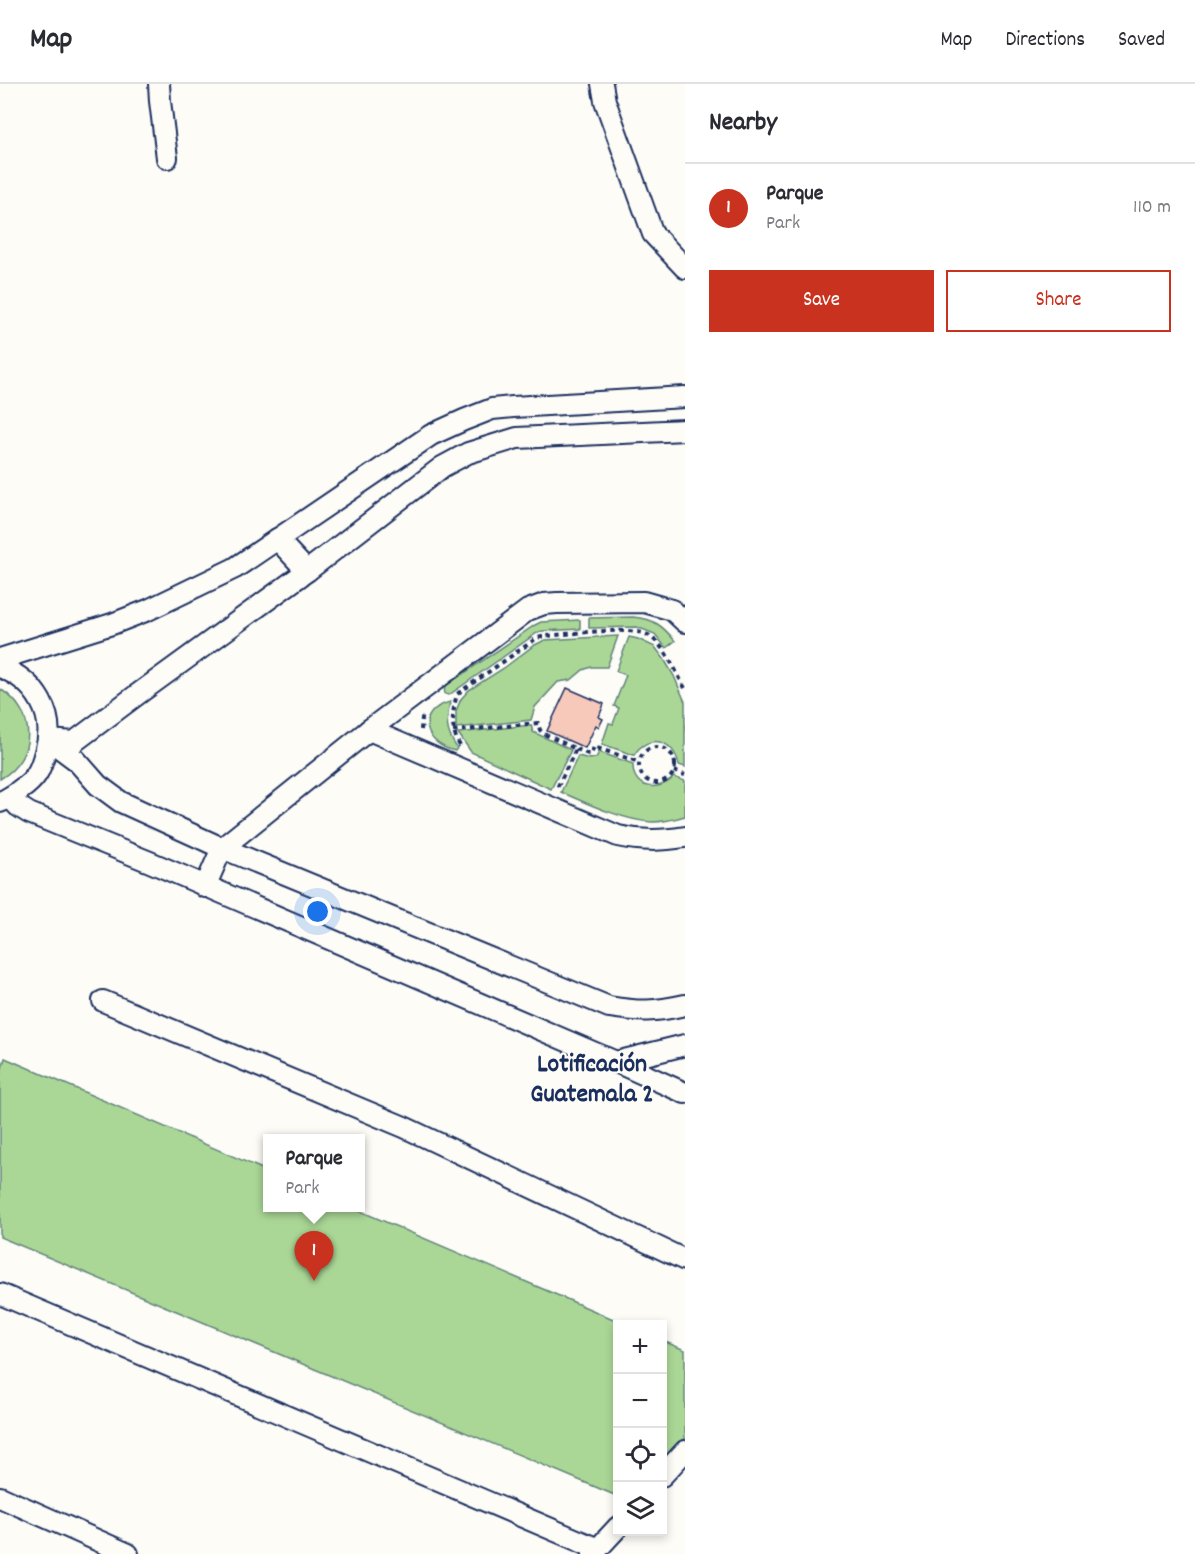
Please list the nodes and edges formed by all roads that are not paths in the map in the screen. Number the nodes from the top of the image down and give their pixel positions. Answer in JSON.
{"nodes":[{"id":1,"x":159,"y":84,"type":"edge"},
{"id":2,"x":602,"y":84,"type":"edge"},
{"id":3,"x":168,"y":159,"type":"dead end"},
{"id":4,"x":685,"y":268,"type":"edge"},
{"id":5,"x":685,"y":397,"type":"edge"},
{"id":6,"x":624,"y":400,"type":"junction"},
{"id":7,"x":685,"y":430,"type":"edge"},
{"id":8,"x":628,"y":433,"type":"junction"},
{"id":9,"x":277,"y":539,"type":"junction"},
{"id":10,"x":307,"y":571,"type":"junction"},
{"id":11,"x":685,"y":622,"type":"edge"},
{"id":12,"x":0,"y":660,"type":"edge"},
{"id":13,"x":0,"y":667,"type":"edge"},
{"id":14,"x":369,"y":730,"type":"junction"},
{"id":15,"x":49,"y":740,"type":"junction"},
{"id":16,"x":4,"y":801,"type":"edge"},
{"id":17,"x":685,"y":837,"type":"edge"},
{"id":18,"x":222,"y":848,"type":"junction"},
{"id":19,"x":206,"y":887,"type":"junction"},
{"id":20,"x":103,"y":1001,"type":"dead end"},
{"id":21,"x":685,"y":1005,"type":"edge"},
{"id":22,"x":685,"y":1045,"type":"edge"},
{"id":23,"x":616,"y":1062,"type":"junction"},
{"id":24,"x":685,"y":1093,"type":"edge"},
{"id":25,"x":685,"y":1260,"type":"edge"},
{"id":26,"x":0,"y":1294,"type":"edge"},
{"id":27,"x":685,"y":1451,"type":"edge"},
{"id":28,"x":667,"y":1471,"type":"edge"},
{"id":29,"x":0,"y":1497,"type":"edge"},
{"id":30,"x":613,"y":1532,"type":"edge"},
{"id":31,"x":596,"y":1551,"type":"edge"},
{"id":32,"x":128,"y":1554,"type":"edge"}],
"edges":[{"from":1,"to":3,"type":"street"},
{"from":2,"to":4,"type":"street"},
{"from":5,"to":6,"type":"street"},
{"from":6,"to":8,"type":"street"},
{"from":6,"to":9,"type":"street"},
{"from":7,"to":8,"type":"street"},
{"from":8,"to":10,"type":"street"},
{"from":9,"to":10,"type":"street"},
{"from":9,"to":12,"type":"street"},
{"from":10,"to":15,"type":"street"},
{"from":11,"to":14,"type":"street"},
{"from":13,"to":15,"type":"street"},
{"from":14,"to":17,"type":"street"},
{"from":14,"to":18,"type":"street"},
{"from":15,"to":16,"type":"street"},
{"from":15,"to":18,"type":"street"},
{"from":16,"to":19,"type":"street"},
{"from":18,"to":19,"type":"street"},
{"from":18,"to":21,"type":"street"},
{"from":19,"to":23,"type":"street"},
{"from":20,"to":25,"type":"street"},
{"from":22,"to":23,"type":"street"},
{"from":23,"to":24,"type":"street"},
{"from":26,"to":31,"type":"street"},
{"from":27,"to":28,"type":"street"},
{"from":29,"to":32,"type":"street"},
{"from":30,"to":31,"type":"street"}]}
